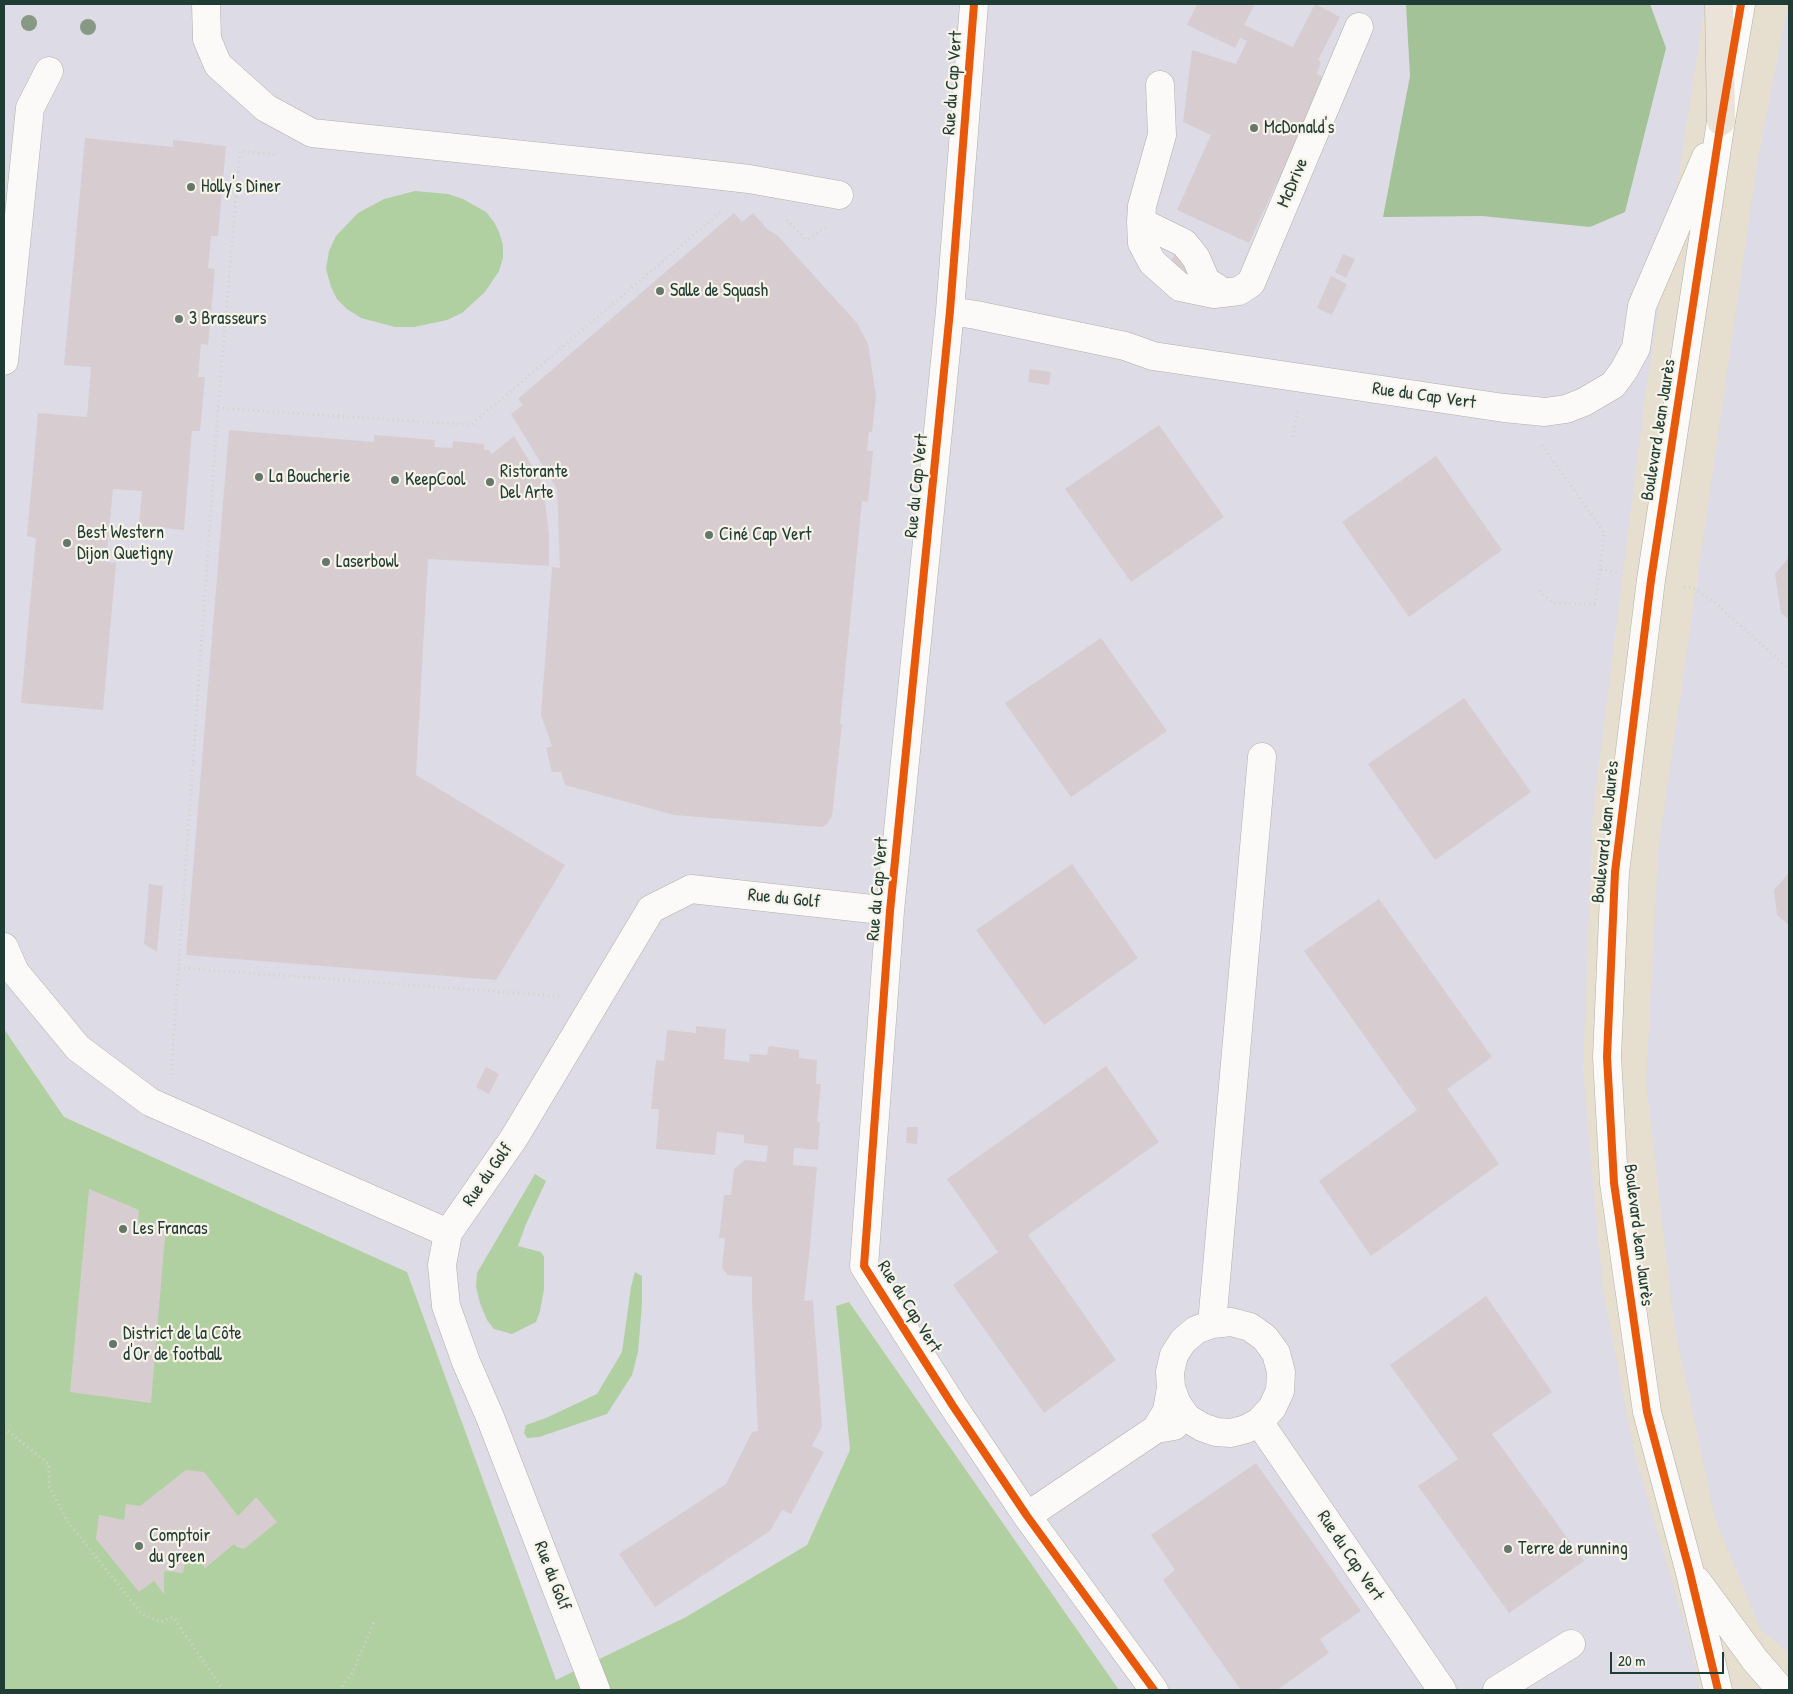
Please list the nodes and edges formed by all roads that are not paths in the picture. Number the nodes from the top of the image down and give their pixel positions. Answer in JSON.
{"nodes":[{"id":1,"x":206,"y":4,"type":"edge"},
{"id":2,"x":974,"y":4,"type":"edge"},
{"id":3,"x":1719,"y":4,"type":"edge"},
{"id":4,"x":1741,"y":4,"type":"edge"},
{"id":5,"x":1359,"y":27,"type":"dead end"},
{"id":6,"x":50,"y":71,"type":"dead end"},
{"id":7,"x":1160,"y":84,"type":"dead end"},
{"id":8,"x":1721,"y":121,"type":"junction"},
{"id":9,"x":839,"y":195,"type":"dead end"},
{"id":10,"x":950,"y":311,"type":"junction"},
{"id":11,"x":4,"y":361,"type":"edge"},
{"id":12,"x":1262,"y":757,"type":"dead end"},
{"id":13,"x":890,"y":910,"type":"junction"},
{"id":14,"x":4,"y":948,"type":"edge"},
{"id":15,"x":448,"y":1233,"type":"junction"},
{"id":16,"x":1212,"y":1324,"type":"junction"},
{"id":17,"x":1171,"y":1388,"type":"junction"},
{"id":18,"x":1259,"y":1422,"type":"junction"},
{"id":19,"x":1202,"y":1427,"type":"junction"},
{"id":20,"x":1156,"y":1429,"type":"junction"},
{"id":21,"x":1027,"y":1516,"type":"junction"},
{"id":22,"x":1689,"y":1570,"type":"junction"},
{"id":23,"x":1571,"y":1644,"type":"dead end"},
{"id":24,"x":596,"y":1690,"type":"edge"},
{"id":25,"x":1154,"y":1690,"type":"edge"},
{"id":26,"x":1442,"y":1690,"type":"edge"},
{"id":27,"x":1497,"y":1690,"type":"edge"},
{"id":28,"x":1718,"y":1690,"type":"edge"},
{"id":29,"x":1781,"y":1690,"type":"edge"}],
"edges":[{"from":1,"to":9,"type":"street"},
{"from":2,"to":10,"type":"street","name":"Rue du Cap Vert"},
{"from":3,"to":8,"type":"main road"},
{"from":4,"to":8,"type":"street","name":"Boulevard Jean Jaurès"},
{"from":5,"to":7,"type":"street","name":"McDrive"},
{"from":6,"to":11,"type":"street"},
{"from":8,"to":10,"type":"street","name":"Rue du Cap Vert"},
{"from":8,"to":22,"type":"street","name":"Boulevard Jean Jaurès"},
{"from":10,"to":13,"type":"street","name":"Rue du Cap Vert"},
{"from":12,"to":16,"type":"street"},
{"from":13,"to":15,"type":"street","name":"Rue du Golf"},
{"from":13,"to":21,"type":"street","name":"Rue du Cap Vert"},
{"from":14,"to":15,"type":"street"},
{"from":15,"to":24,"type":"street","name":"Rue du Golf"},
{"from":16,"to":17,"type":"street"},
{"from":16,"to":18,"type":"street"},
{"from":17,"to":19,"type":"street"},
{"from":17,"to":20,"type":"street"},
{"from":18,"to":19,"type":"street"},
{"from":18,"to":26,"type":"street","name":"Rue du Cap Vert"},
{"from":19,"to":20,"type":"street"},
{"from":20,"to":21,"type":"street"},
{"from":21,"to":25,"type":"street","name":"Rue du Cap Vert"},
{"from":22,"to":28,"type":"street","name":"Boulevard Jean Jaurès"},
{"from":22,"to":29,"type":"street"},
{"from":23,"to":27,"type":"street"}]}
